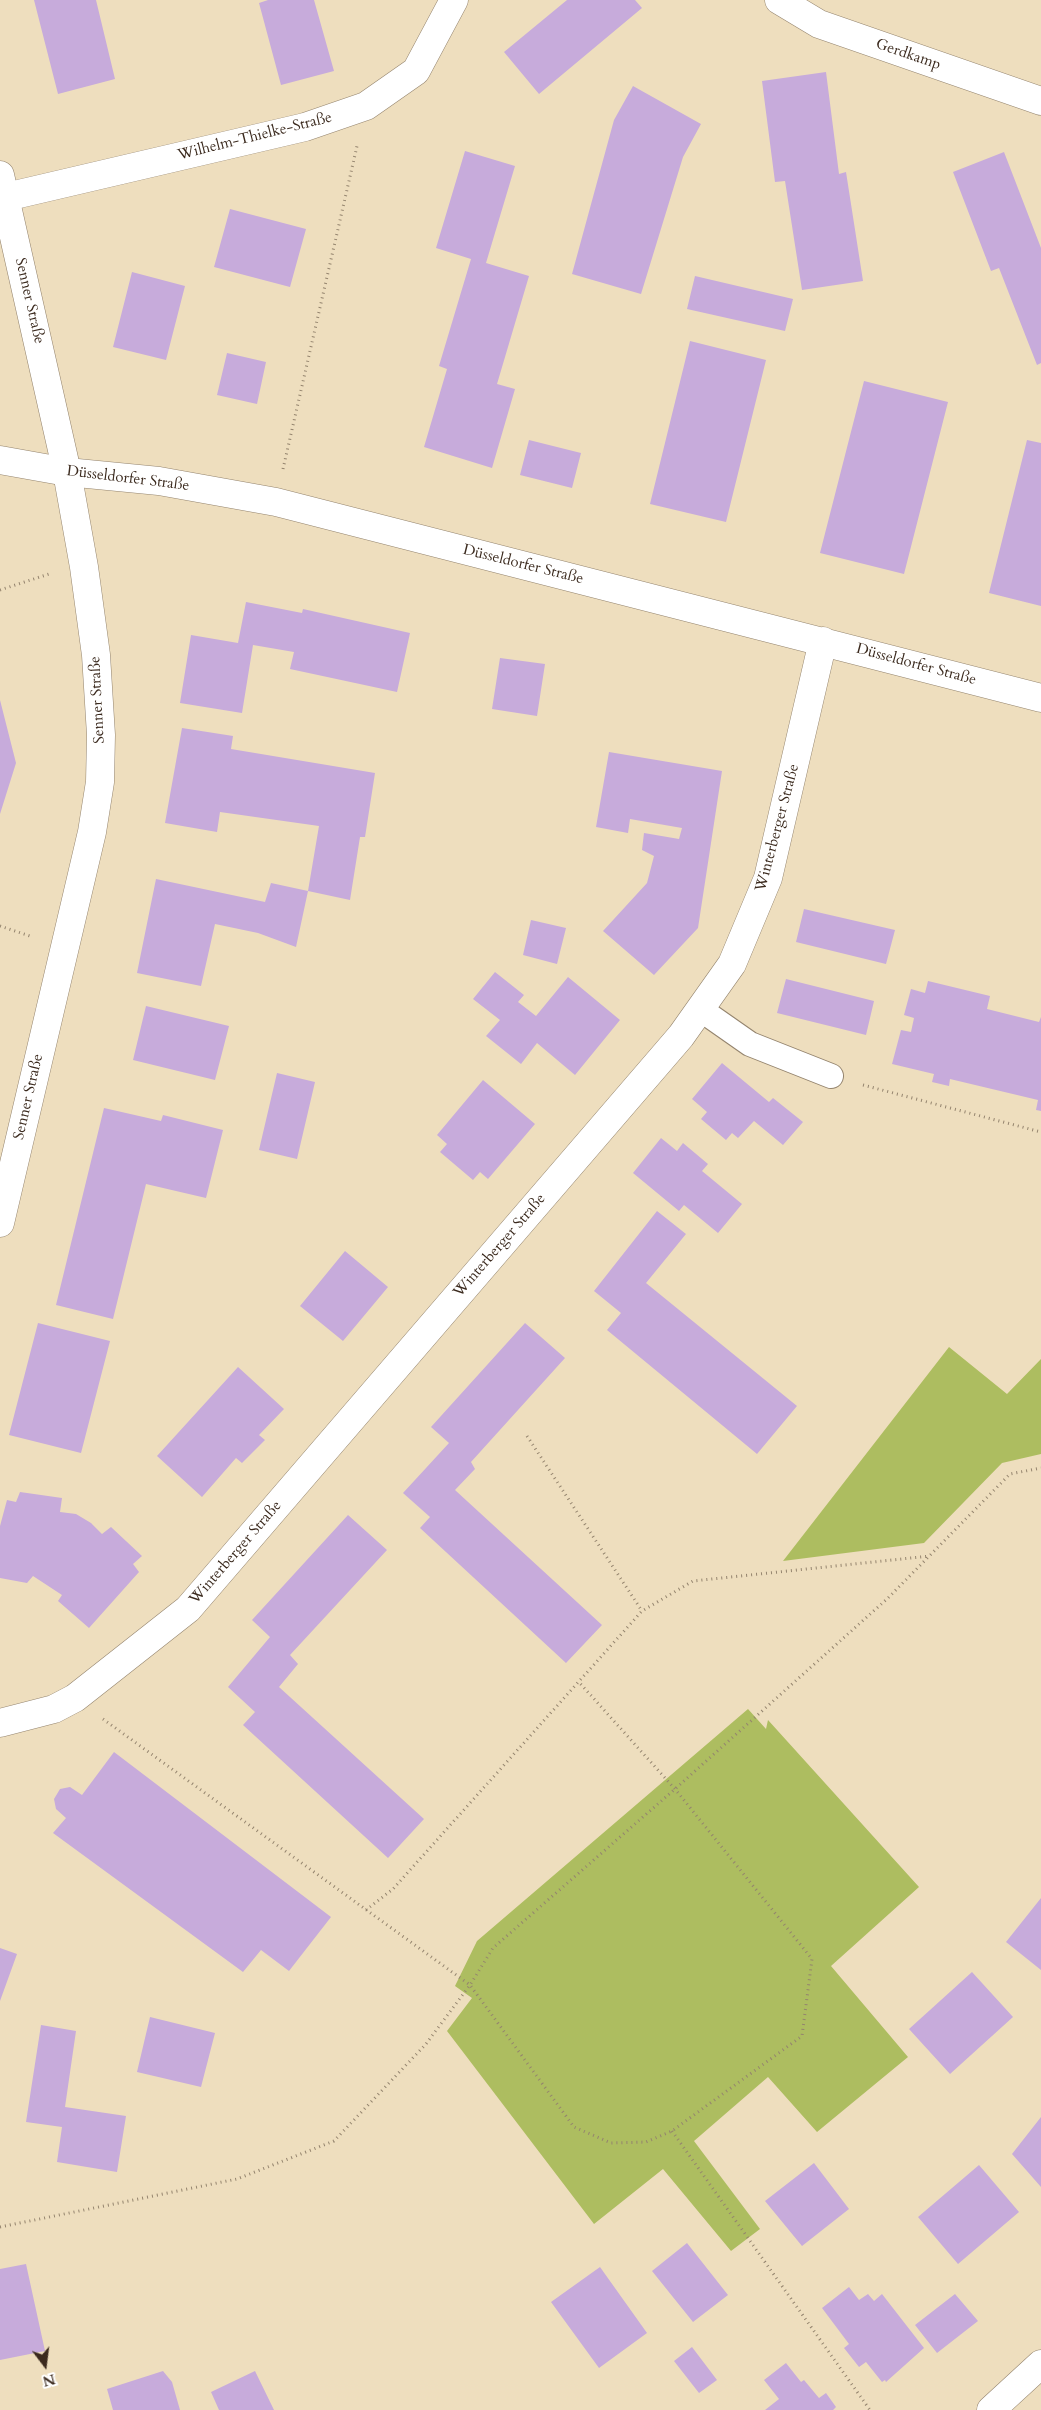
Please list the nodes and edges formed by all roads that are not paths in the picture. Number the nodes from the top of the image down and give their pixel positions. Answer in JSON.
{"nodes":[{"id":1,"x":454,"y":0,"type":"edge"},
{"id":2,"x":778,"y":0,"type":"edge"},
{"id":3,"x":1041,"y":101,"type":"edge"},
{"id":4,"x":3,"y":186,"type":"edge"},
{"id":5,"x":0,"y":460,"type":"edge"},
{"id":6,"x":67,"y":472,"type":"junction"},
{"id":7,"x":823,"y":641,"type":"junction"},
{"id":8,"x":1041,"y":698,"type":"edge"},
{"id":9,"x":700,"y":1009,"type":"junction"},
{"id":10,"x":831,"y":1076,"type":"road end"},
{"id":11,"x":0,"y":1223,"type":"edge"},
{"id":12,"x":0,"y":1723,"type":"edge"},
{"id":13,"x":1041,"y":2364,"type":"edge"},
{"id":14,"x":991,"y":2410,"type":"edge"}],
"edges":[{"from":1,"to":4,"type":"street","name":"Wilhelm-Thielke-Straße"},
{"from":2,"to":3,"type":"street","name":"Gerdkamp"},
{"from":4,"to":6,"type":"street","name":"Senner Straße"},
{"from":5,"to":6,"type":"street","name":"Düsseldorfer Straße"},
{"from":6,"to":7,"type":"street","name":"Düsseldorfer Straße"},
{"from":6,"to":11,"type":"street","name":"Senner Straße"},
{"from":7,"to":8,"type":"street","name":"Düsseldorfer Straße"},
{"from":7,"to":9,"type":"street","name":"Winterberger Straße"},
{"from":9,"to":10,"type":"lane"},
{"from":9,"to":12,"type":"street","name":"Winterberger Straße"},
{"from":13,"to":14,"type":"street"}]}
